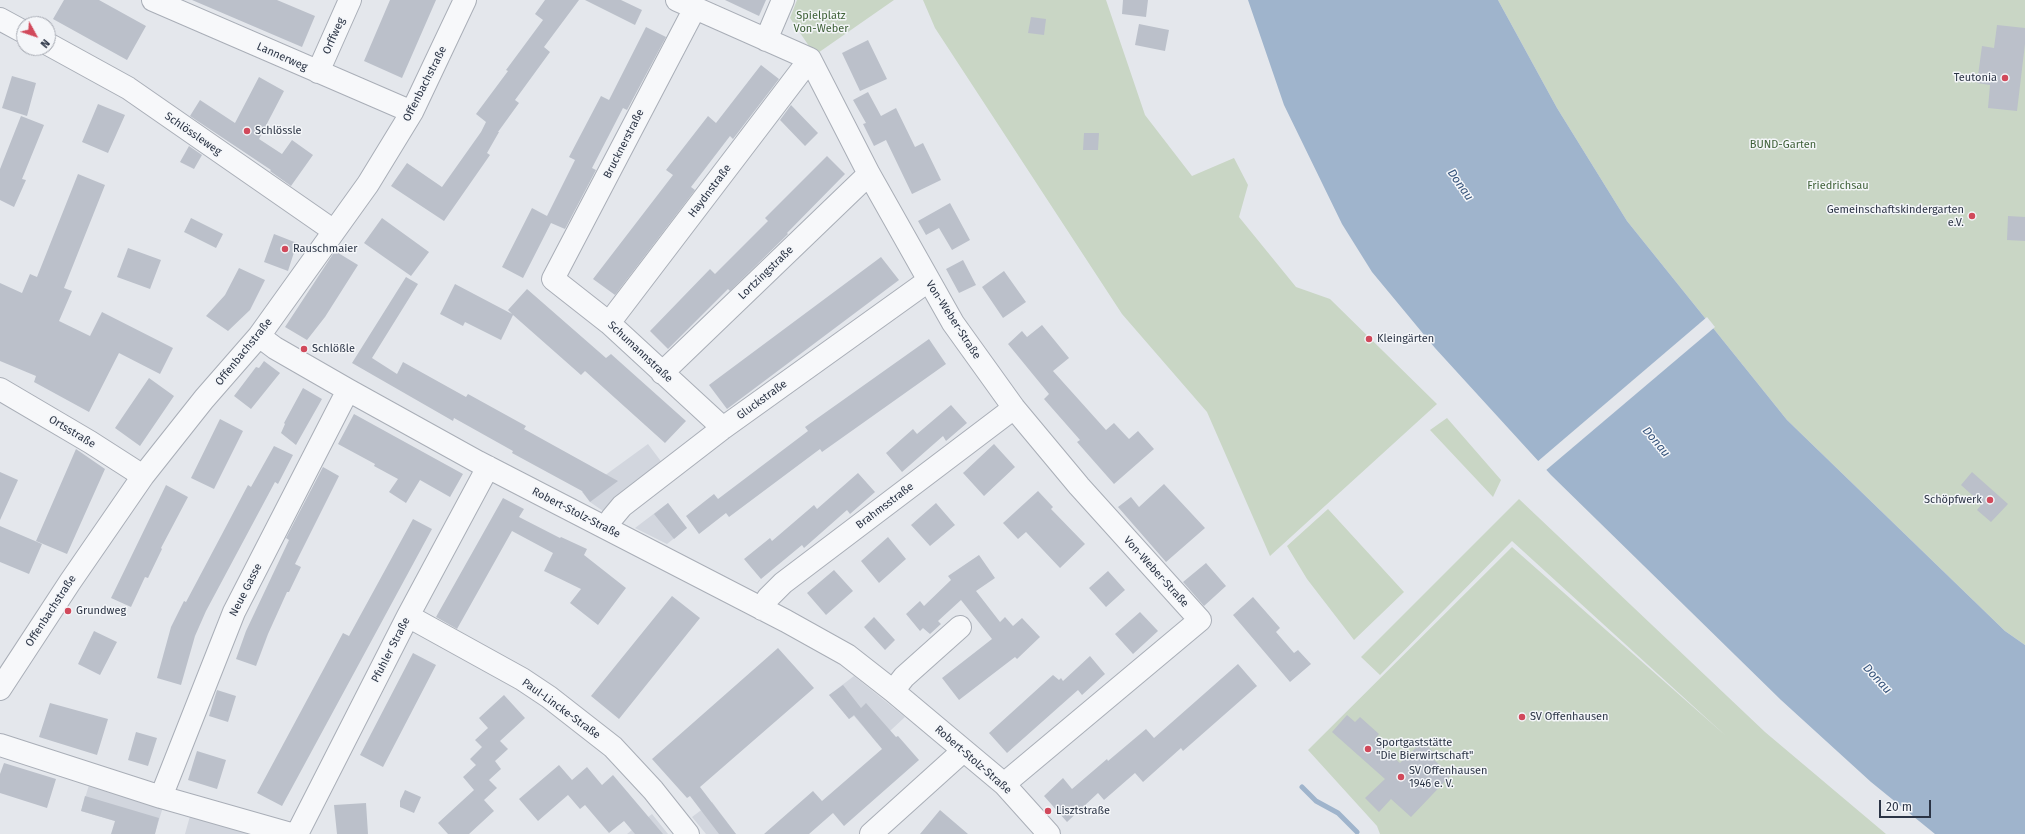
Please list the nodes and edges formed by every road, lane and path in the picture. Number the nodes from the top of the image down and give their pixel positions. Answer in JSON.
{"nodes":[{"id":1,"x":153,"y":0,"type":"edge"},
{"id":2,"x":350,"y":0,"type":"edge"},
{"id":3,"x":465,"y":0,"type":"edge"},
{"id":4,"x":783,"y":0,"type":"edge"},
{"id":5,"x":686,"y":4,"type":"edge"},
{"id":6,"x":0,"y":19,"type":"edge"},
{"id":7,"x":16,"y":28,"type":"edge"},
{"id":8,"x":766,"y":40,"type":"junction"},
{"id":9,"x":56,"y":48,"type":"edge"},
{"id":10,"x":810,"y":59,"type":"junction"},
{"id":11,"x":318,"y":72,"type":"junction"},
{"id":12,"x":412,"y":112,"type":"junction"},
{"id":13,"x":869,"y":174,"type":"junction"},
{"id":14,"x":334,"y":231,"type":"junction"},
{"id":15,"x":553,"y":279,"type":"joint"},
{"id":16,"x":928,"y":281,"type":"junction"},
{"id":17,"x":609,"y":323,"type":"junction"},
{"id":18,"x":259,"y":336,"type":"junction"},
{"id":19,"x":662,"y":373,"type":"junction"},
{"id":20,"x":0,"y":389,"type":"edge"},
{"id":21,"x":348,"y":390,"type":"junction"},
{"id":22,"x":1014,"y":408,"type":"junction"},
{"id":23,"x":722,"y":428,"type":"junction"},
{"id":24,"x":488,"y":467,"type":"junction"},
{"id":25,"x":144,"y":476,"type":"junction"},
{"id":26,"x":607,"y":528,"type":"junction"},
{"id":27,"x":762,"y":609,"type":"junction"},
{"id":28,"x":408,"y":616,"type":"junction"},
{"id":29,"x":960,"y":627,"type":"dead end"},
{"id":30,"x":0,"y":689,"type":"edge"},
{"id":31,"x":893,"y":691,"type":"junction"},
{"id":32,"x":0,"y":744,"type":"edge"},
{"id":33,"x":963,"y":751,"type":"junction"},
{"id":34,"x":1004,"y":784,"type":"junction"},
{"id":35,"x":161,"y":797,"type":"junction"},
{"id":36,"x":292,"y":834,"type":"edge"},
{"id":37,"x":296,"y":834,"type":"edge"},
{"id":38,"x":688,"y":834,"type":"edge"},
{"id":39,"x":870,"y":834,"type":"edge"},
{"id":40,"x":1049,"y":834,"type":"edge"}],
"edges":[{"from":1,"to":11,"type":"street","name":"Lannerweg"},
{"from":2,"to":11,"type":"street","name":"Orffweg"},
{"from":3,"to":12,"type":"street","name":"Offenbachstraße"},
{"from":4,"to":8,"type":"street"},
{"from":5,"to":8,"type":"street"},
{"from":5,"to":15,"type":"street","name":"Brucknerstraße"},
{"from":6,"to":7,"type":"street"},
{"from":8,"to":10,"type":"street"},
{"from":9,"to":14,"type":"street","name":"Schlössleweg"},
{"from":10,"to":13,"type":"street","name":"Von-Weber-Straße"},
{"from":10,"to":17,"type":"street","name":"Haydnstraße"},
{"from":11,"to":12,"type":"street","name":"Lannerweg"},
{"from":12,"to":14,"type":"street","name":"Offenbachstraße"},
{"from":13,"to":16,"type":"street","name":"Von-Weber-Straße"},
{"from":13,"to":19,"type":"street","name":"Lortzingstraße"},
{"from":14,"to":18,"type":"street","name":"Offenbachstraße"},
{"from":15,"to":17,"type":"street","name":"Schumannstraße"},
{"from":16,"to":22,"type":"street","name":"Von-Weber-Straße"},
{"from":16,"to":23,"type":"street","name":"Gluckstraße"},
{"from":17,"to":19,"type":"street","name":"Schumannstraße"},
{"from":18,"to":21,"type":"street","name":"Robert-Stolz-Straße"},
{"from":18,"to":25,"type":"street","name":"Offenbachstraße"},
{"from":19,"to":23,"type":"street","name":"Schumannstraße"},
{"from":20,"to":25,"type":"street","name":"Ortsstraße"},
{"from":21,"to":24,"type":"street","name":"Robert-Stolz-Straße"},
{"from":21,"to":35,"type":"street","name":"Neue Gasse"},
{"from":22,"to":27,"type":"street","name":"Brahmsstraße"},
{"from":22,"to":34,"type":"street","name":"Von-Weber-Straße"},
{"from":23,"to":26,"type":"street","name":"Gluckstraße"},
{"from":24,"to":26,"type":"street","name":"Robert-Stolz-Straße"},
{"from":24,"to":28,"type":"street","name":"Pfuhler Straße"},
{"from":25,"to":30,"type":"street","name":"Offenbachstraße"},
{"from":26,"to":27,"type":"street","name":"Robert-Stolz-Straße"},
{"from":27,"to":31,"type":"street","name":"Robert-Stolz-Straße"},
{"from":28,"to":37,"type":"street","name":"Pfuhler Straße"},
{"from":28,"to":38,"type":"street","name":"Paul-Lincke-Straße"},
{"from":29,"to":31,"type":"street"},
{"from":31,"to":33,"type":"street","name":"Robert-Stolz-Straße"},
{"from":32,"to":35,"type":"street"},
{"from":33,"to":34,"type":"street","name":"Robert-Stolz-Straße"},
{"from":33,"to":39,"type":"street"},
{"from":34,"to":40,"type":"street","name":"Robert-Stolz-Straße"},
{"from":35,"to":36,"type":"street"}]}
